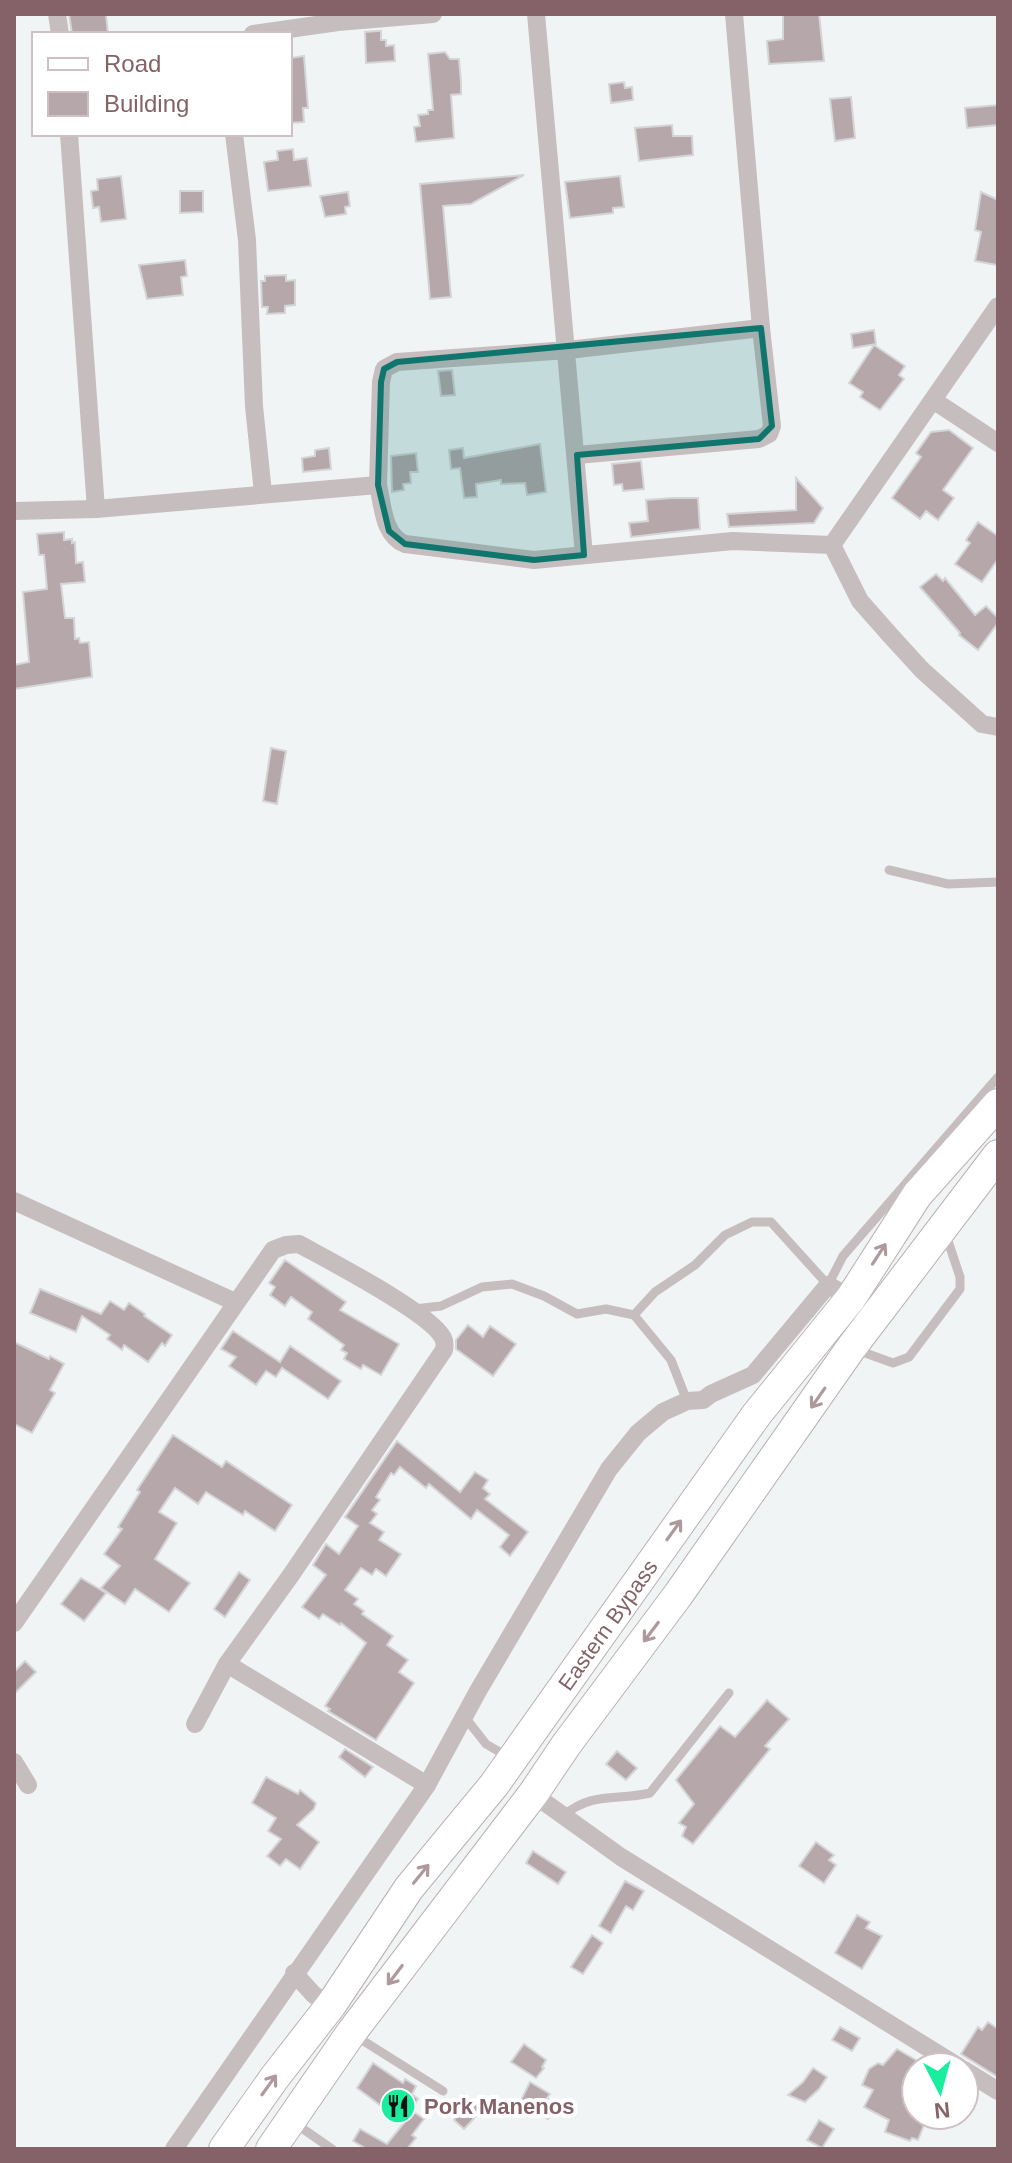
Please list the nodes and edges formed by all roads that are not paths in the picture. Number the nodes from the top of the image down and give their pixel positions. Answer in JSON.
{"nodes":[{"id":1,"x":433,"y":14,"type":"edge"},
{"id":2,"x":536,"y":14,"type":"edge"},
{"id":3,"x":734,"y":14,"type":"edge"},
{"id":4,"x":337,"y":18,"type":"edge"},
{"id":5,"x":264,"y":32,"type":"edge"},
{"id":6,"x":69,"y":136,"type":"edge"},
{"id":7,"x":234,"y":136,"type":"edge"},
{"id":8,"x":998,"y":306,"type":"edge"},
{"id":9,"x":761,"y":328,"type":"junction"},
{"id":10,"x":568,"y":350,"type":"junction"},
{"id":11,"x":933,"y":400,"type":"junction"},
{"id":12,"x":998,"y":443,"type":"edge"},
{"id":13,"x":577,"y":455,"type":"junction"},
{"id":14,"x":378,"y":485,"type":"junction"},
{"id":15,"x":263,"y":493,"type":"junction"},
{"id":16,"x":96,"y":509,"type":"junction"},
{"id":17,"x":14,"y":511,"type":"edge"},
{"id":18,"x":832,"y":545,"type":"junction"},
{"id":19,"x":584,"y":555,"type":"junction"},
{"id":20,"x":998,"y":727,"type":"edge"},
{"id":21,"x":889,"y":870,"type":"dead end"},
{"id":22,"x":998,"y":882,"type":"edge"},
{"id":23,"x":998,"y":1077,"type":"edge"},
{"id":24,"x":998,"y":1104,"type":"edge"},
{"id":25,"x":998,"y":1155,"type":"edge"},
{"id":26,"x":14,"y":1201,"type":"edge"},
{"id":27,"x":943,"y":1228,"type":"junction"},
{"id":28,"x":840,"y":1292,"type":"junction"},
{"id":29,"x":235,"y":1302,"type":"junction"},
{"id":30,"x":411,"y":1310,"type":"junction"},
{"id":31,"x":634,"y":1315,"type":"junction"},
{"id":32,"x":851,"y":1348,"type":"junction"},
{"id":33,"x":687,"y":1401,"type":"junction"},
{"id":34,"x":14,"y":1623,"type":"edge"},
{"id":35,"x":227,"y":1664,"type":"junction"},
{"id":36,"x":729,"y":1693,"type":"dead end"},
{"id":37,"x":464,"y":1716,"type":"junction"},
{"id":38,"x":195,"y":1724,"type":"dead end"},
{"id":39,"x":535,"y":1725,"type":"junction"},
{"id":40,"x":566,"y":1745,"type":"junction"},
{"id":41,"x":511,"y":1759,"type":"junction"},
{"id":42,"x":14,"y":1762,"type":"edge"},
{"id":43,"x":28,"y":1785,"type":"dead end"},
{"id":44,"x":427,"y":1785,"type":"junction"},
{"id":45,"x":533,"y":1794,"type":"junction"},
{"id":46,"x":563,"y":1816,"type":"junction"},
{"id":47,"x":294,"y":1973,"type":"junction"},
{"id":48,"x":331,"y":2005,"type":"junction"},
{"id":49,"x":351,"y":2033,"type":"junction"},
{"id":50,"x":933,"y":2051,"type":"edge"},
{"id":51,"x":980,"y":2080,"type":"edge"},
{"id":52,"x":443,"y":2091,"type":"dead end"},
{"id":53,"x":998,"y":2091,"type":"edge"},
{"id":54,"x":291,"y":2120,"type":"junction"},
{"id":55,"x":174,"y":2149,"type":"edge"},
{"id":56,"x":224,"y":2149,"type":"edge"},
{"id":57,"x":271,"y":2149,"type":"edge"},
{"id":58,"x":332,"y":2149,"type":"edge"}],
"edges":[{"from":1,"to":4,"type":"street"},
{"from":2,"to":10,"type":"street"},
{"from":3,"to":9,"type":"street"},
{"from":4,"to":5,"type":"street"},
{"from":6,"to":16,"type":"street"},
{"from":7,"to":15,"type":"street"},
{"from":8,"to":11,"type":"street"},
{"from":9,"to":10,"type":"street"},
{"from":9,"to":13,"type":"street"},
{"from":10,"to":13,"type":"street"},
{"from":10,"to":14,"type":"street"},
{"from":11,"to":12,"type":"street"},
{"from":11,"to":18,"type":"street"},
{"from":13,"to":19,"type":"street"},
{"from":14,"to":15,"type":"street"},
{"from":14,"to":19,"type":"street"},
{"from":15,"to":16,"type":"street"},
{"from":16,"to":17,"type":"street"},
{"from":18,"to":19,"type":"street"},
{"from":18,"to":20,"type":"street"},
{"from":21,"to":22,"type":"lane"},
{"from":23,"to":28,"type":"lane"},
{"from":28,"to":24,"type":"main road","name":"Eastern Bypass","one_way":true},
{"from":25,"to":27,"type":"main road","name":"Eastern Bypass"},
{"from":26,"to":29,"type":"street"},
{"from":27,"to":32,"type":"main road","name":"Eastern Bypass"},
{"from":27,"to":32,"type":"lane"},
{"from":28,"to":31,"type":"lane"},
{"from":28,"to":33,"type":"street"},
{"from":39,"to":28,"type":"main road","name":"Eastern Bypass","one_way":true},
{"from":29,"to":30,"type":"street"},
{"from":29,"to":34,"type":"street"},
{"from":30,"to":31,"type":"lane"},
{"from":30,"to":35,"type":"street"},
{"from":31,"to":33,"type":"lane"},
{"from":32,"to":40,"type":"main road","name":"Eastern Bypass","one_way":true},
{"from":33,"to":37,"type":"street"},
{"from":35,"to":38,"type":"street"},
{"from":35,"to":44,"type":"street"},
{"from":36,"to":46,"type":"lane"},
{"from":37,"to":41,"type":"lane"},
{"from":37,"to":44,"type":"street"},
{"from":39,"to":40,"type":"main road"},
{"from":39,"to":41,"type":"main road","name":"Eastern Bypass"},
{"from":40,"to":45,"type":"main road","name":"Eastern Bypass"},
{"from":48,"to":41,"type":"main road","name":"Eastern Bypass","one_way":true},
{"from":42,"to":43,"type":"street"},
{"from":44,"to":47,"type":"street"},
{"from":45,"to":46,"type":"street"},
{"from":45,"to":49,"type":"main road","name":"Eastern Bypass","one_way":true},
{"from":46,"to":50,"type":"street"},
{"from":47,"to":48,"type":"street"},
{"from":47,"to":55,"type":"street"},
{"from":56,"to":48,"type":"main road","name":"Eastern Bypass","one_way":true},
{"from":49,"to":52,"type":"lane"},
{"from":49,"to":54,"type":"main road","name":"Eastern Bypass"},
{"from":51,"to":53,"type":"street"},
{"from":54,"to":57,"type":"main road","name":"Eastern Bypass"},
{"from":54,"to":58,"type":"lane"}]}
